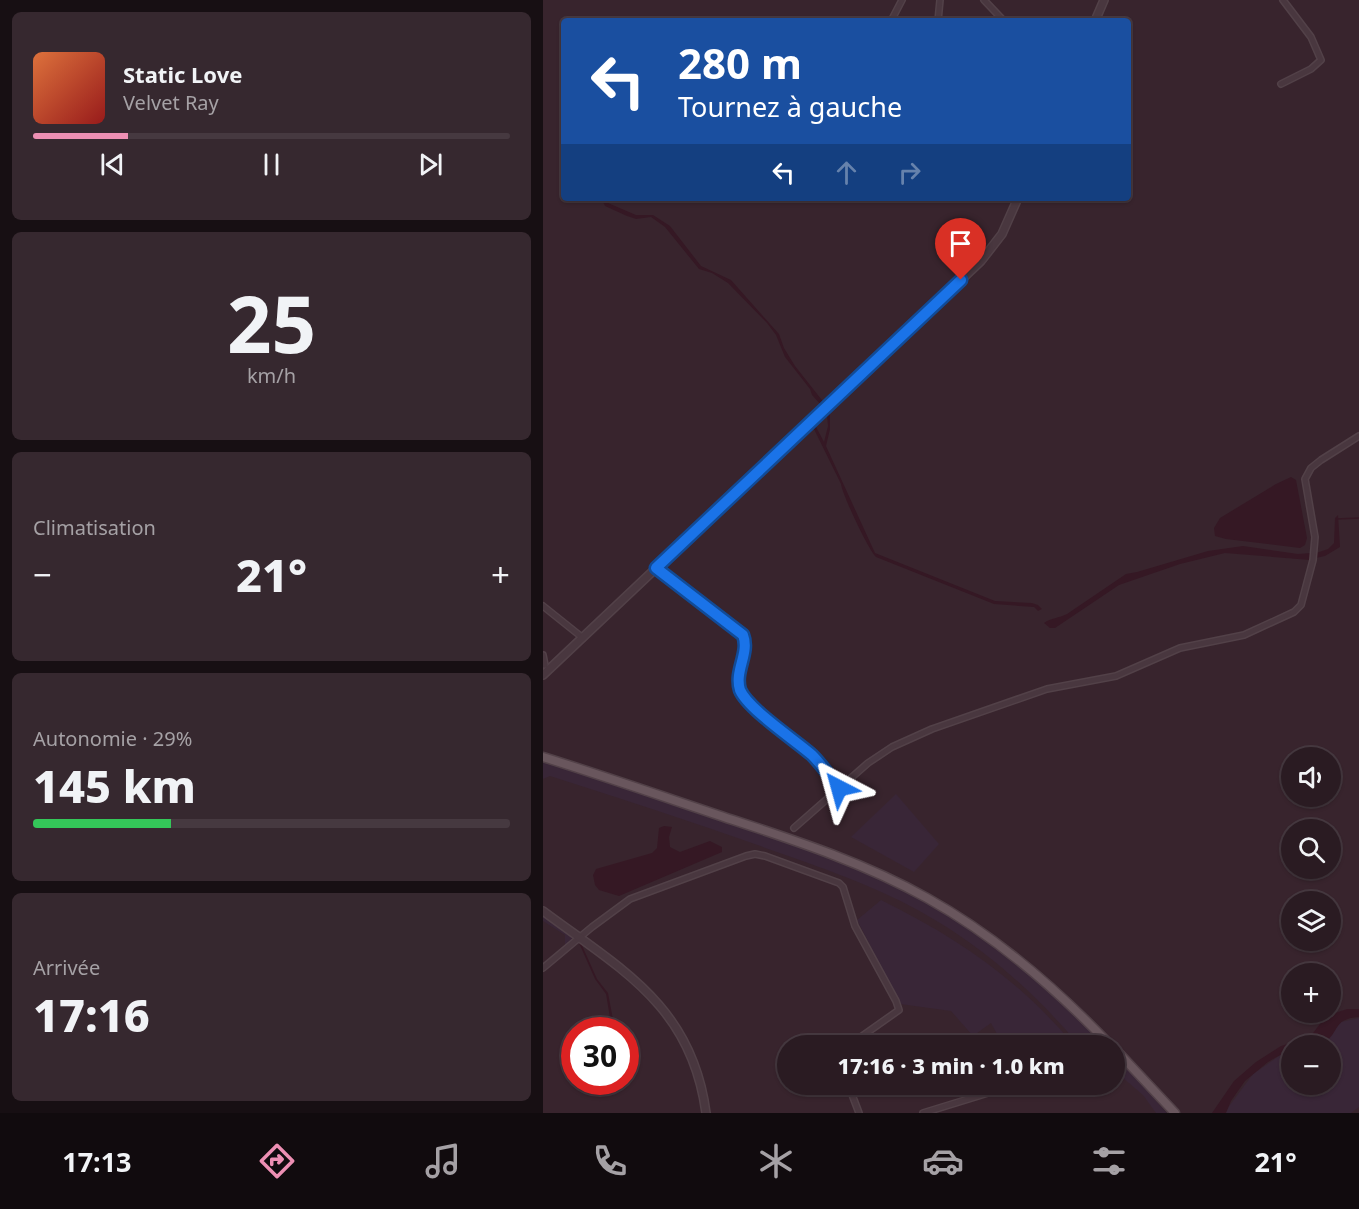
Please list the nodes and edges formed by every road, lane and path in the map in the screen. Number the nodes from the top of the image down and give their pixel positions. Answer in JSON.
{"nodes":[{"id":1,"x":902,"y":0,"type":"edge"},
{"id":2,"x":940,"y":0,"type":"edge"},
{"id":3,"x":984,"y":0,"type":"edge"},
{"id":4,"x":1104,"y":0,"type":"edge"},
{"id":5,"x":1283,"y":0,"type":"edge"},
{"id":6,"x":893,"y":18,"type":"edge"},
{"id":7,"x":938,"y":18,"type":"edge"},
{"id":8,"x":1001,"y":18,"type":"edge"},
{"id":9,"x":1096,"y":18,"type":"edge"},
{"id":10,"x":1281,"y":84,"type":"dead end"},
{"id":11,"x":1017,"y":201,"type":"edge"},
{"id":12,"x":1359,"y":436,"type":"edge"},
{"id":13,"x":656,"y":568,"type":"junction"},
{"id":14,"x":543,"y":606,"type":"edge"},
{"id":15,"x":583,"y":638,"type":"junction"},
{"id":16,"x":543,"y":655,"type":"edge"},
{"id":17,"x":545,"y":669,"type":"edge"},
{"id":18,"x":543,"y":757,"type":"edge"},
{"id":19,"x":839,"y":788,"type":"junction"},
{"id":20,"x":794,"y":828,"type":"dead end"},
{"id":21,"x":543,"y":910,"type":"edge"},
{"id":22,"x":579,"y":937,"type":"junction"},
{"id":23,"x":543,"y":968,"type":"edge"},
{"id":24,"x":864,"y":1035,"type":"edge"},
{"id":25,"x":1100,"y":1035,"type":"edge"},
{"id":26,"x":1125,"y":1060,"type":"edge"},
{"id":27,"x":852,"y":1095,"type":"edge"},
{"id":28,"x":982,"y":1095,"type":"edge"},
{"id":29,"x":706,"y":1113,"type":"edge"},
{"id":30,"x":859,"y":1113,"type":"edge"},
{"id":31,"x":923,"y":1113,"type":"edge"},
{"id":32,"x":1175,"y":1113,"type":"edge"}],
"edges":[{"from":1,"to":6,"type":"street"},
{"from":2,"to":7,"type":"street"},
{"from":3,"to":8,"type":"street"},
{"from":4,"to":9,"type":"street"},
{"from":5,"to":10,"type":"street"},
{"from":11,"to":13,"type":"street"},
{"from":12,"to":19,"type":"street"},
{"from":13,"to":15,"type":"street"},
{"from":13,"to":19,"type":"street"},
{"from":14,"to":15,"type":"street"},
{"from":15,"to":17,"type":"street"},
{"from":16,"to":17,"type":"street"},
{"from":18,"to":25,"type":"main road"},
{"from":19,"to":20,"type":"street"},
{"from":21,"to":22,"type":"street"},
{"from":22,"to":23,"type":"street"},
{"from":22,"to":24,"type":"street"},
{"from":22,"to":29,"type":"street"},
{"from":26,"to":32,"type":"main road"},
{"from":27,"to":30,"type":"street"},
{"from":28,"to":31,"type":"street"}]}
